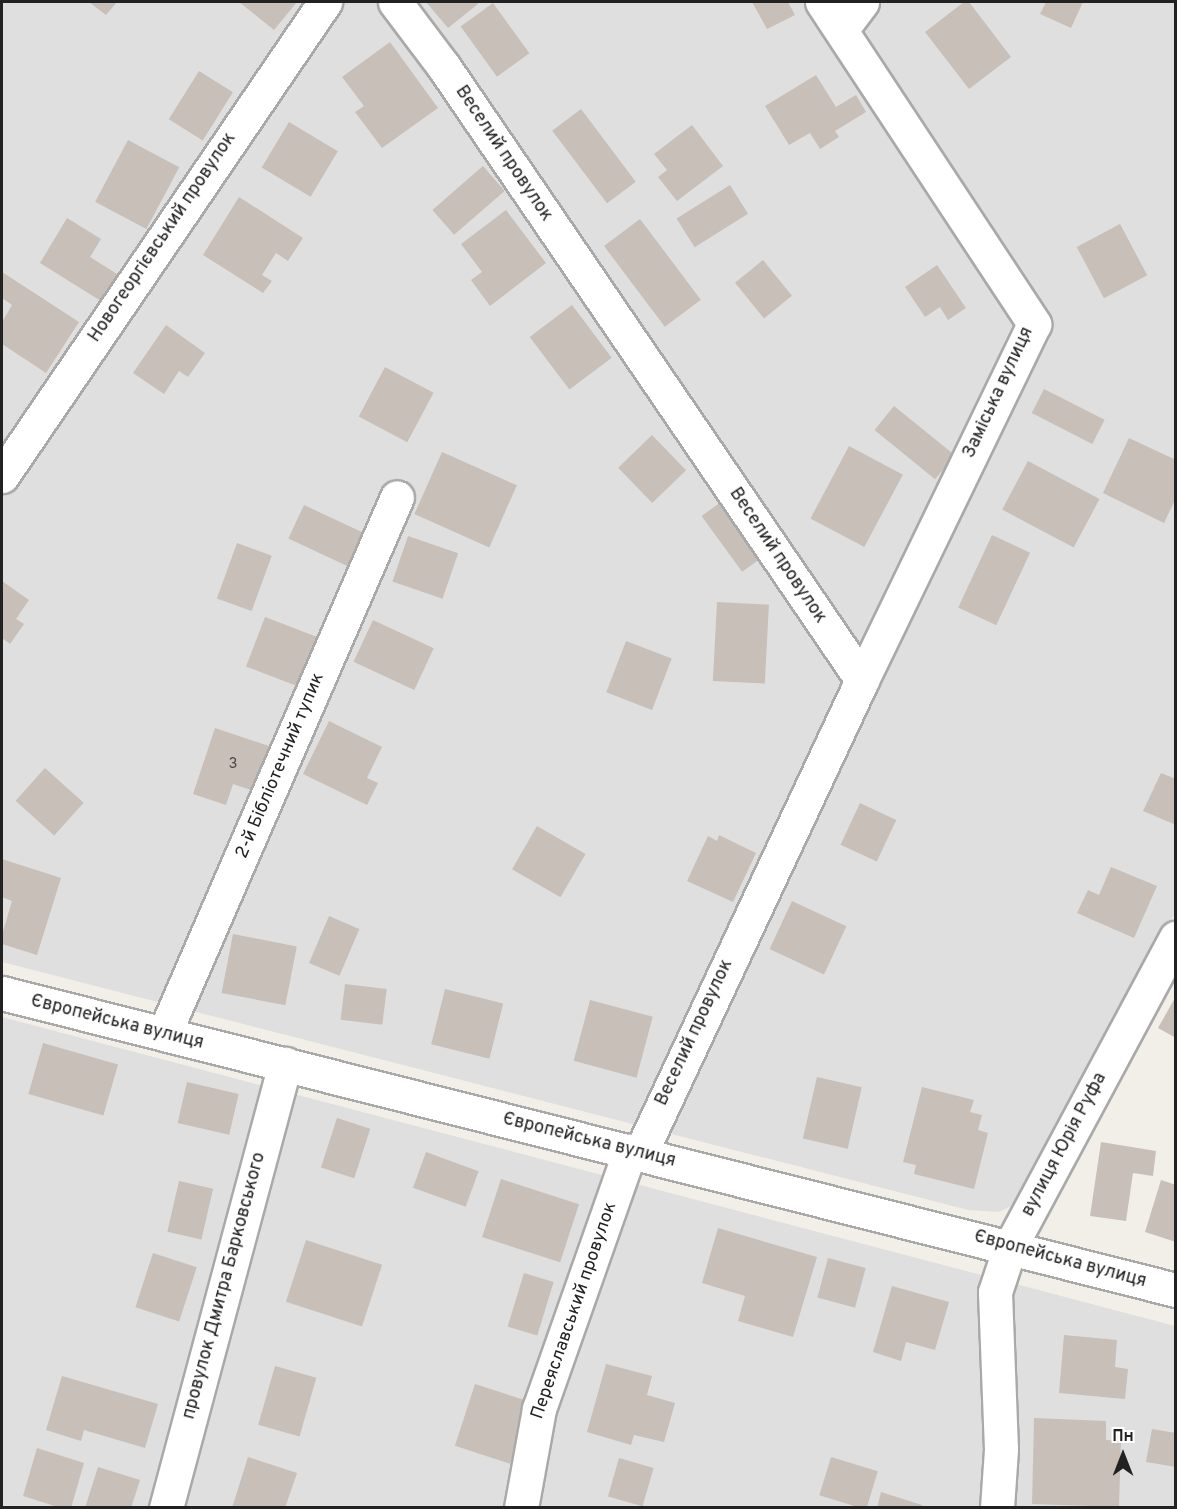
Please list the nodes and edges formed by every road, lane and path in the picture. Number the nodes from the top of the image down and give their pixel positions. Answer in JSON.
{"nodes":[{"id":1,"x":325,"y":2,"type":"edge"},
{"id":2,"x":395,"y":2,"type":"edge"},
{"id":3,"x":822,"y":2,"type":"edge"},
{"id":4,"x":862,"y":2,"type":"edge"},
{"id":5,"x":841,"y":30,"type":"junction"},
{"id":6,"x":2,"y":476,"type":"edge"},
{"id":7,"x":397,"y":497,"type":"dead end"},
{"id":8,"x":862,"y":680,"type":"junction"},
{"id":9,"x":1176,"y":938,"type":"edge"},
{"id":10,"x":2,"y":993,"type":"edge"},
{"id":11,"x":164,"y":1034,"type":"junction"},
{"id":12,"x":285,"y":1064,"type":"junction"},
{"id":13,"x":635,"y":1153,"type":"junction"},
{"id":14,"x":1010,"y":1247,"type":"junction"},
{"id":15,"x":1176,"y":1290,"type":"edge"},
{"id":16,"x":166,"y":1508,"type":"edge"},
{"id":17,"x":521,"y":1508,"type":"edge"},
{"id":18,"x":997,"y":1508,"type":"edge"}],
"edges":[{"from":1,"to":6,"type":"street","name":"Новогеоргієвський провулок"},
{"from":2,"to":8,"type":"street","name":"Веселий провулок"},
{"from":3,"to":5,"type":"street","name":"Заміська вулиця"},
{"from":4,"to":5,"type":"street"},
{"from":5,"to":8,"type":"street","name":"Заміська вулиця"},
{"from":7,"to":11,"type":"street","name":"2-й Бібліотечний тупик"},
{"from":8,"to":13,"type":"street","name":"Веселий провулок"},
{"from":9,"to":14,"type":"street","name":"вулиця Юрія Руфа"},
{"from":10,"to":11,"type":"street","name":"Європейська вулиця"},
{"from":11,"to":12,"type":"street","name":"Європейська вулиця"},
{"from":12,"to":13,"type":"street","name":"Європейська вулиця"},
{"from":12,"to":16,"type":"street","name":"провулок Дмитра Барковського"},
{"from":13,"to":14,"type":"street","name":"Європейська вулиця"},
{"from":13,"to":17,"type":"street","name":"Переяславський провулок"},
{"from":14,"to":15,"type":"street","name":"Європейська вулиця"},
{"from":14,"to":18,"type":"street","name":"вулиця Юрія Руфа"}]}
